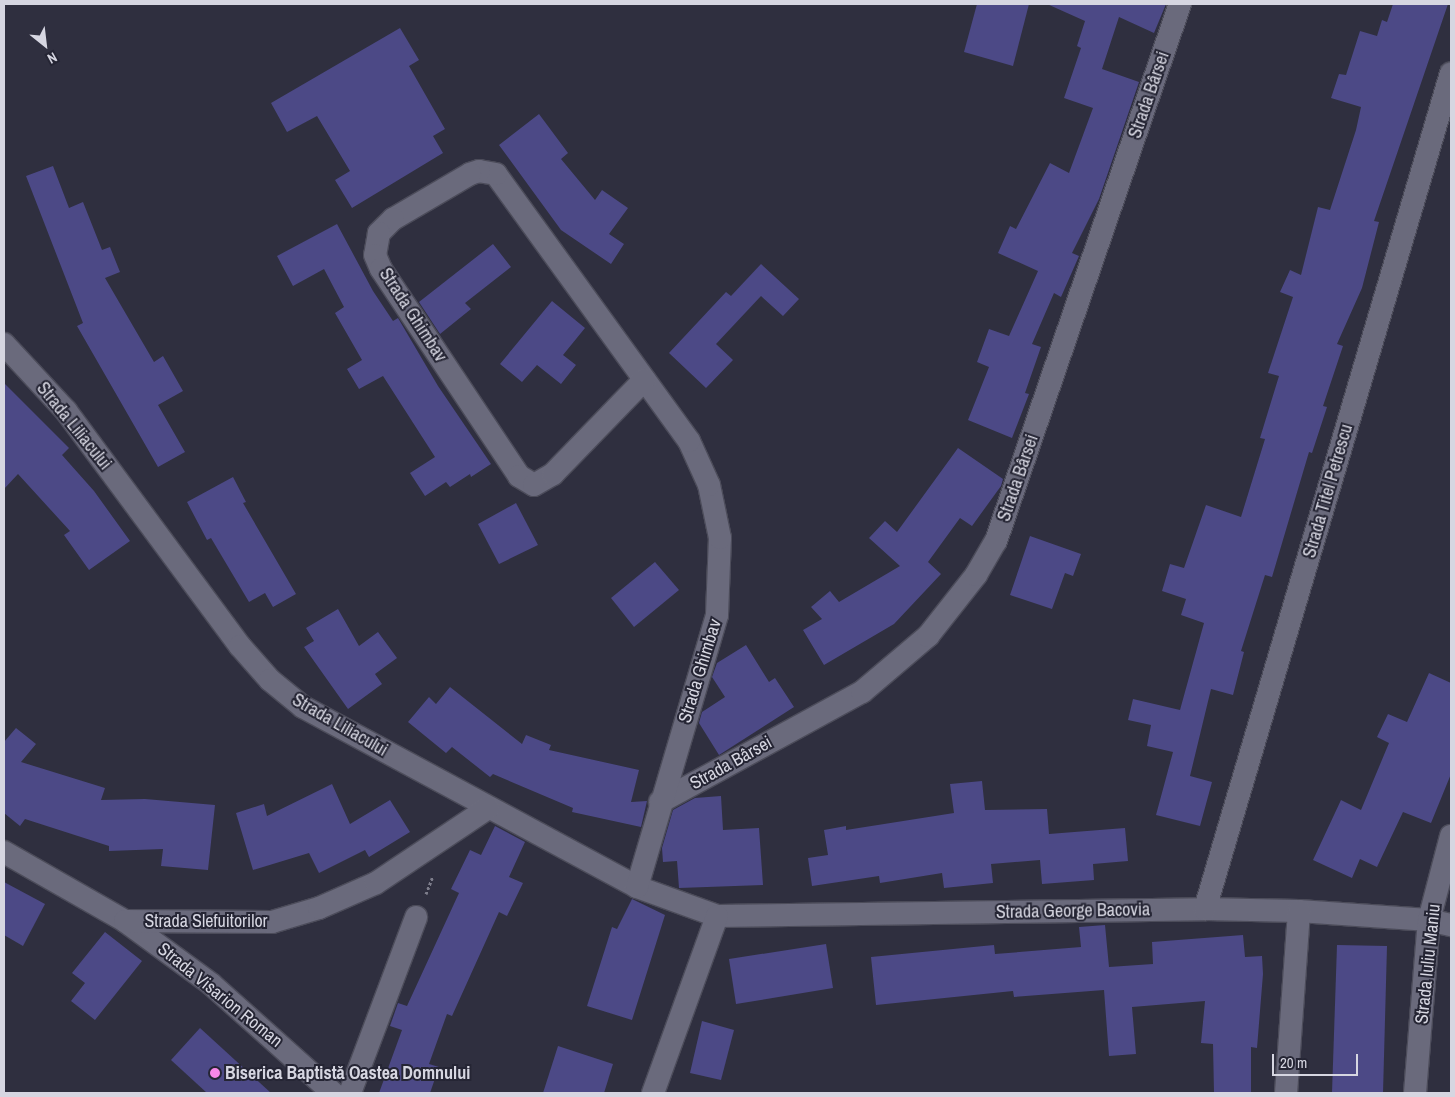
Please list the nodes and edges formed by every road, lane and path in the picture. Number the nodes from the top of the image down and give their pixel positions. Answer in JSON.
{"nodes":[{"id":1,"x":1180,"y":4,"type":"edge"},
{"id":2,"x":1451,"y":73,"type":"edge"},
{"id":3,"x":4,"y":344,"type":"edge"},
{"id":4,"x":644,"y":380,"type":"junction"},
{"id":5,"x":660,"y":802,"type":"junction"},
{"id":6,"x":488,"y":808,"type":"junction"},
{"id":7,"x":1451,"y":836,"type":"edge"},
{"id":8,"x":4,"y":852,"type":"edge"},
{"id":9,"x":637,"y":887,"type":"junction"},
{"id":10,"x":1205,"y":909,"type":"junction"},
{"id":11,"x":1299,"y":911,"type":"junction"},
{"id":12,"x":717,"y":916,"type":"junction"},
{"id":13,"x":416,"y":917,"type":"dead end"},
{"id":14,"x":1429,"y":920,"type":"junction"},
{"id":15,"x":125,"y":921,"type":"junction"},
{"id":16,"x":1451,"y":925,"type":"edge"},
{"id":17,"x":334,"y":1093,"type":"edge"},
{"id":18,"x":350,"y":1093,"type":"edge"},
{"id":19,"x":654,"y":1093,"type":"edge"},
{"id":20,"x":1286,"y":1093,"type":"edge"},
{"id":21,"x":1415,"y":1093,"type":"edge"}],
"edges":[{"from":1,"to":5,"type":"street","name":"Strada Bârsei"},
{"from":2,"to":10,"type":"street","name":"Strada Titel Petrescu"},
{"from":3,"to":6,"type":"street","name":"Strada Liliacului"},
{"from":4,"to":4,"type":"street","name":"Strada Ghimbav"},
{"from":4,"to":5,"type":"street","name":"Strada Ghimbav"},
{"from":5,"to":9,"type":"street","name":"Strada Ghimbav"},
{"from":6,"to":9,"type":"street","name":"Strada Liliacului"},
{"from":6,"to":15,"type":"street","name":"Strada Slefuitorilor"},
{"from":7,"to":14,"type":"street","name":"Strada Iuliu Maniu"},
{"from":8,"to":15,"type":"street","name":"Strada Slefuitorilor"},
{"from":9,"to":12,"type":"street","name":"Strada Liliacului"},
{"from":10,"to":11,"type":"street","name":"Strada George Bacovia"},
{"from":10,"to":12,"type":"street","name":"Strada George Bacovia"},
{"from":11,"to":14,"type":"street","name":"Strada George Bacovia"},
{"from":11,"to":20,"type":"street"},
{"from":12,"to":19,"type":"street"},
{"from":13,"to":18,"type":"street"},
{"from":14,"to":16,"type":"street","name":"Strada George Bacovia"},
{"from":14,"to":21,"type":"street","name":"Strada Iuliu Maniu"},
{"from":15,"to":17,"type":"street","name":"Strada Visarion Roman"}]}
